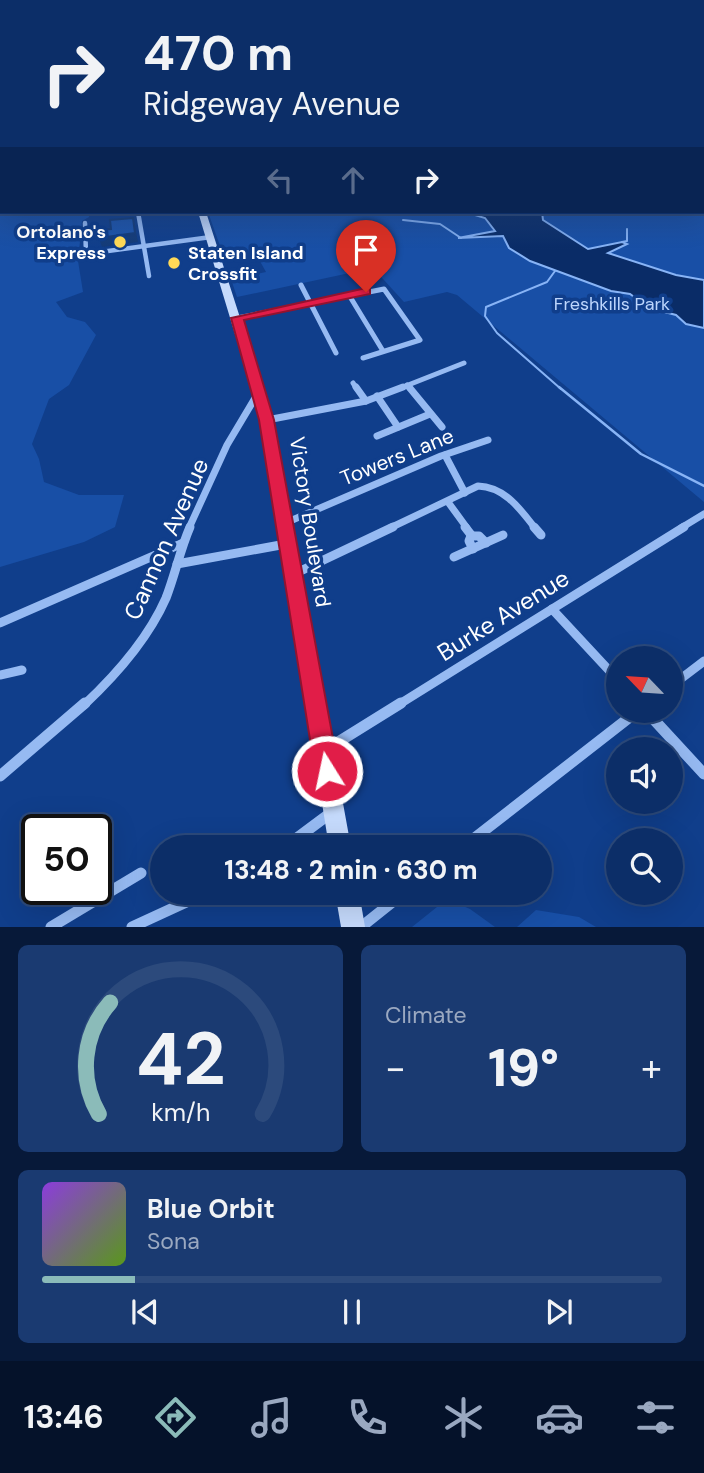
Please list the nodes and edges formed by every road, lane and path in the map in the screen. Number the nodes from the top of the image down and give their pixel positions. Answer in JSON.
{"nodes":[{"id":1,"x":138,"y":214,"type":"edge"},
{"id":2,"x":203,"y":214,"type":"edge"},
{"id":3,"x":85,"y":223,"type":"dead end"},
{"id":4,"x":211,"y":237,"type":"junction"},
{"id":5,"x":143,"y":246,"type":"junction"},
{"id":6,"x":149,"y":276,"type":"dead end"},
{"id":7,"x":302,"y":285,"type":"dead end"},
{"id":8,"x":349,"y":295,"type":"junction"},
{"id":9,"x":310,"y":303,"type":"junction"},
{"id":10,"x":237,"y":318,"type":"junction"},
{"id":11,"x":383,"y":351,"type":"junction"},
{"id":12,"x":336,"y":353,"type":"dead end"},
{"id":13,"x":363,"y":358,"type":"dead end"},
{"id":14,"x":464,"y":363,"type":"dead end"},
{"id":15,"x":353,"y":383,"type":"dead end"},
{"id":16,"x":407,"y":385,"type":"junction"},
{"id":17,"x":259,"y":391,"type":"junction"},
{"id":18,"x":377,"y":396,"type":"junction"},
{"id":19,"x":366,"y":401,"type":"junction"},
{"id":20,"x":430,"y":414,"type":"junction"},
{"id":21,"x":267,"y":420,"type":"junction"},
{"id":22,"x":398,"y":427,"type":"junction"},
{"id":23,"x":442,"y":427,"type":"dead end"},
{"id":24,"x":377,"y":436,"type":"dead end"},
{"id":25,"x":488,"y":440,"type":"dead end"},
{"id":26,"x":445,"y":455,"type":"junction"},
{"id":27,"x":465,"y":493,"type":"junction"},
{"id":28,"x":448,"y":502,"type":"junction"},
{"id":29,"x":704,"y":514,"type":"edge"},
{"id":30,"x":282,"y":525,"type":"junction"},
{"id":31,"x":541,"y":534,"type":"dead end"},
{"id":32,"x":503,"y":535,"type":"dead end"},
{"id":33,"x":472,"y":536,"type":"junction"},
{"id":34,"x":183,"y":543,"type":"junction"},
{"id":35,"x":486,"y":543,"type":"junction"},
{"id":36,"x":286,"y":544,"type":"junction"},
{"id":37,"x":473,"y":549,"type":"junction"},
{"id":38,"x":454,"y":557,"type":"dead end"},
{"id":39,"x":177,"y":564,"type":"junction"},
{"id":40,"x":292,"y":575,"type":"junction"},
{"id":41,"x":552,"y":609,"type":"junction"},
{"id":42,"x":0,"y":623,"type":"edge"},
{"id":43,"x":704,"y":661,"type":"edge"},
{"id":44,"x":606,"y":667,"type":"edge"},
{"id":45,"x":22,"y":670,"type":"dead end"},
{"id":46,"x":0,"y":675,"type":"edge"},
{"id":47,"x":683,"y":677,"type":"edge"},
{"id":48,"x":622,"y":723,"type":"edge"},
{"id":49,"x":657,"y":723,"type":"edge"},
{"id":50,"x":323,"y":751,"type":"junction"},
{"id":51,"x":704,"y":774,"type":"edge"},
{"id":52,"x":0,"y":776,"type":"edge"},
{"id":53,"x":334,"y":811,"type":"junction"},
{"id":54,"x":301,"y":835,"type":"edge"},
{"id":55,"x":338,"y":835,"type":"edge"},
{"id":56,"x":479,"y":835,"type":"edge"},
{"id":57,"x":141,"y":873,"type":"dead end"},
{"id":58,"x":180,"y":905,"type":"edge"},
{"id":59,"x":349,"y":905,"type":"edge"},
{"id":60,"x":389,"y":905,"type":"edge"},
{"id":61,"x":51,"y":927,"type":"edge"},
{"id":62,"x":132,"y":927,"type":"edge"},
{"id":63,"x":353,"y":927,"type":"edge"},
{"id":64,"x":361,"y":927,"type":"edge"}],
"edges":[{"from":1,"to":5,"type":"street"},
{"from":2,"to":4,"type":"main road","name":"Victory Boulevard"},
{"from":3,"to":5,"type":"street"},
{"from":4,"to":5,"type":"street"},
{"from":4,"to":10,"type":"main road","name":"Victory Boulevard"},
{"from":5,"to":6,"type":"street"},
{"from":7,"to":9,"type":"street"},
{"from":8,"to":9,"type":"street"},
{"from":8,"to":11,"type":"street"},
{"from":8,"to":11,"type":"street"},
{"from":9,"to":10,"type":"street"},
{"from":9,"to":12,"type":"street"},
{"from":10,"to":17,"type":"main road","name":"Victory Boulevard"},
{"from":11,"to":13,"type":"street"},
{"from":14,"to":16,"type":"street"},
{"from":15,"to":19,"type":"street"},
{"from":16,"to":18,"type":"street"},
{"from":16,"to":20,"type":"street"},
{"from":17,"to":21,"type":"main road","name":"Victory Boulevard"},
{"from":17,"to":34,"type":"street","name":"Cannon Avenue"},
{"from":18,"to":19,"type":"street"},
{"from":18,"to":22,"type":"street"},
{"from":19,"to":21,"type":"street"},
{"from":20,"to":22,"type":"street"},
{"from":20,"to":23,"type":"street"},
{"from":21,"to":30,"type":"main road","name":"Victory Boulevard"},
{"from":22,"to":24,"type":"street"},
{"from":25,"to":26,"type":"street","name":"Towers Lane"},
{"from":26,"to":27,"type":"street"},
{"from":26,"to":30,"type":"street","name":"Towers Lane"},
{"from":27,"to":28,"type":"street"},
{"from":27,"to":31,"type":"street"},
{"from":28,"to":33,"type":"street"},
{"from":28,"to":40,"type":"street"},
{"from":29,"to":41,"type":"street","name":"Burke Avenue"},
{"from":30,"to":36,"type":"main road","name":"Victory Boulevard"},
{"from":32,"to":35,"type":"street"},
{"from":33,"to":35,"type":"street"},
{"from":33,"to":37,"type":"street"},
{"from":34,"to":39,"type":"street","name":"Cannon Avenue"},
{"from":34,"to":42,"type":"street"},
{"from":35,"to":37,"type":"street"},
{"from":36,"to":39,"type":"street"},
{"from":36,"to":40,"type":"main road","name":"Victory Boulevard"},
{"from":37,"to":38,"type":"street"},
{"from":39,"to":52,"type":"street","name":"Cannon Avenue"},
{"from":40,"to":50,"type":"main road","name":"Victory Boulevard"},
{"from":41,"to":44,"type":"street"},
{"from":41,"to":50,"type":"street","name":"Burke Avenue"},
{"from":43,"to":47,"type":"street"},
{"from":45,"to":46,"type":"street"},
{"from":48,"to":56,"type":"street"},
{"from":49,"to":51,"type":"street"},
{"from":50,"to":53,"type":"main road","name":"Victory Boulevard"},
{"from":53,"to":54,"type":"street"},
{"from":53,"to":55,"type":"main road","name":"Victory Boulevard"},
{"from":57,"to":61,"type":"street"},
{"from":58,"to":62,"type":"street"},
{"from":59,"to":63,"type":"main road"},
{"from":60,"to":64,"type":"street"}]}
